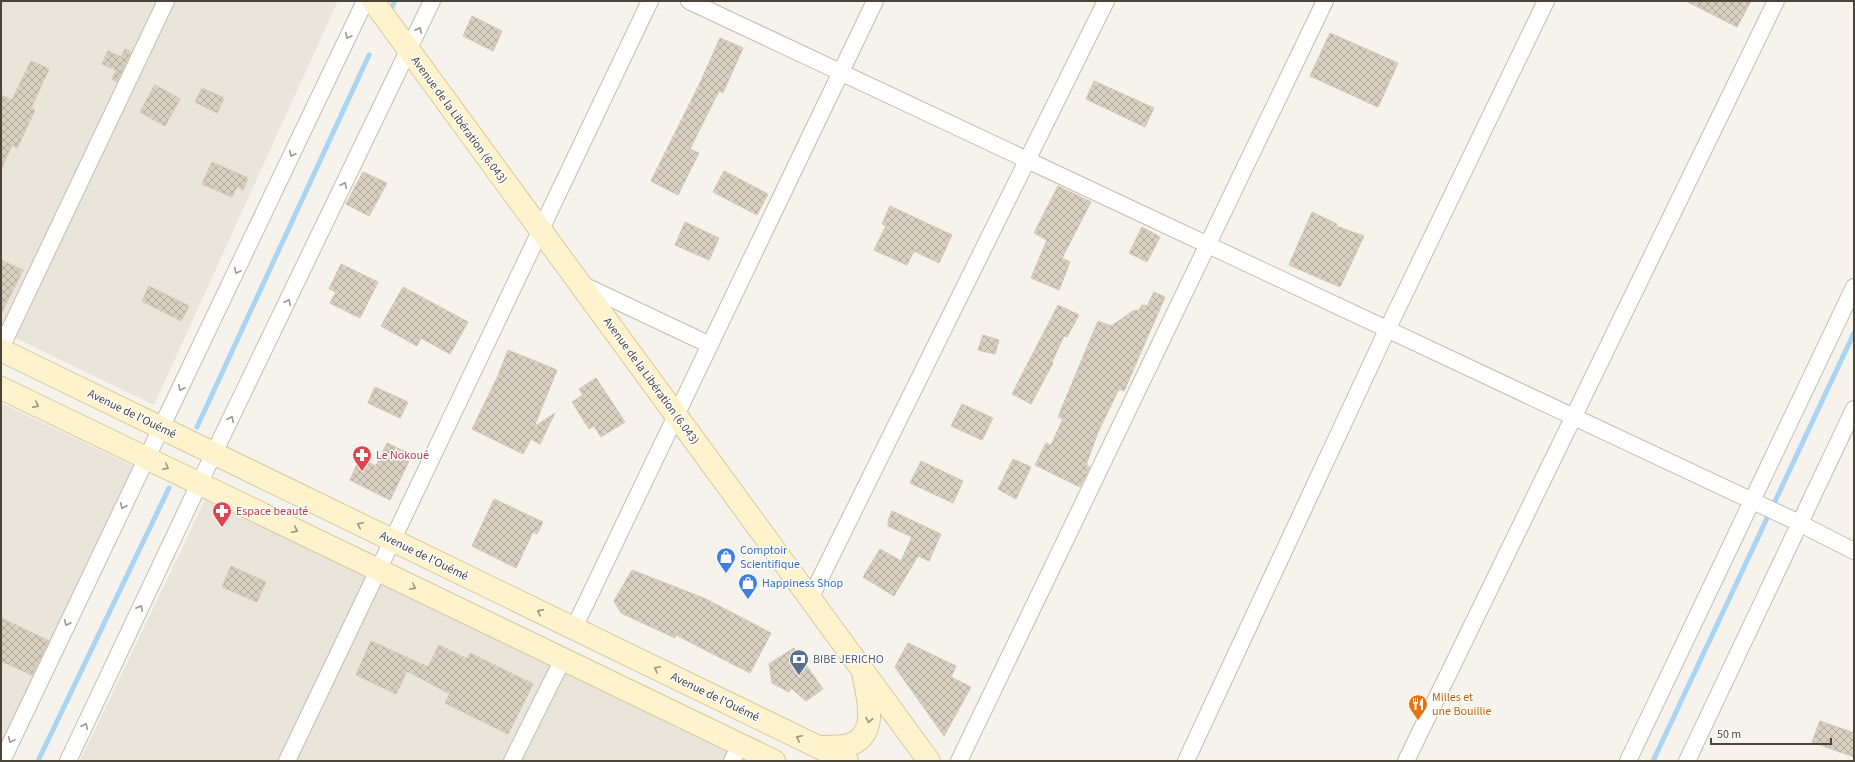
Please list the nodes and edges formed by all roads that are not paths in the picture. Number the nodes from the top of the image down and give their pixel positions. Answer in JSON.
{"nodes":[{"id":1,"x":166,"y":1,"type":"edge"},
{"id":2,"x":365,"y":1,"type":"edge"},
{"id":3,"x":373,"y":1,"type":"edge"},
{"id":4,"x":432,"y":1,"type":"edge"},
{"id":5,"x":650,"y":1,"type":"edge"},
{"id":6,"x":689,"y":1,"type":"edge"},
{"id":7,"x":875,"y":1,"type":"edge"},
{"id":8,"x":1106,"y":1,"type":"edge"},
{"id":9,"x":1324,"y":1,"type":"edge"},
{"id":10,"x":1546,"y":1,"type":"edge"},
{"id":11,"x":1776,"y":1,"type":"edge"},
{"id":12,"x":409,"y":51,"type":"junction"},
{"id":13,"x":841,"y":73,"type":"junction"},
{"id":14,"x":1028,"y":160,"type":"junction"},
{"id":15,"x":540,"y":230,"type":"junction"},
{"id":16,"x":1208,"y":245,"type":"junction"},
{"id":17,"x":578,"y":282,"type":"junction"},
{"id":18,"x":1854,"y":286,"type":"edge"},
{"id":19,"x":1387,"y":330,"type":"junction"},
{"id":20,"x":710,"y":345,"type":"junction"},
{"id":21,"x":1,"y":349,"type":"edge"},
{"id":22,"x":1,"y":388,"type":"edge"},
{"id":23,"x":1854,"y":409,"type":"edge"},
{"id":24,"x":676,"y":415,"type":"junction"},
{"id":25,"x":1572,"y":417,"type":"junction"},
{"id":26,"x":161,"y":428,"type":"junction"},
{"id":27,"x":214,"y":454,"type":"junction"},
{"id":28,"x":146,"y":458,"type":"junction"},
{"id":29,"x":199,"y":484,"type":"junction"},
{"id":30,"x":1757,"y":504,"type":"junction"},
{"id":31,"x":1796,"y":522,"type":"junction"},
{"id":32,"x":392,"y":540,"type":"junction"},
{"id":33,"x":1854,"y":551,"type":"edge"},
{"id":34,"x":378,"y":570,"type":"junction"},
{"id":35,"x":810,"y":599,"type":"junction"},
{"id":36,"x":574,"y":628,"type":"junction"},
{"id":37,"x":563,"y":659,"type":"junction"},
{"id":38,"x":861,"y":669,"type":"junction"},
{"id":39,"x":818,"y":747,"type":"junction"},
{"id":40,"x":736,"y":753,"type":"edge"},
{"id":41,"x":2,"y":761,"type":"edge"},
{"id":42,"x":68,"y":761,"type":"edge"},
{"id":43,"x":287,"y":761,"type":"edge"},
{"id":44,"x":512,"y":761,"type":"edge"},
{"id":45,"x":774,"y":761,"type":"edge"},
{"id":46,"x":847,"y":761,"type":"edge"},
{"id":47,"x":929,"y":761,"type":"edge"},
{"id":48,"x":959,"y":761,"type":"edge"},
{"id":49,"x":1186,"y":761,"type":"edge"},
{"id":50,"x":1406,"y":761,"type":"edge"},
{"id":51,"x":1628,"y":761,"type":"edge"},
{"id":52,"x":1687,"y":761,"type":"edge"}],
"edges":[{"from":1,"to":21,"type":"street"},
{"from":2,"to":26,"type":"street","one_way":true},
{"from":3,"to":12,"type":"main road","name":"Avenue de la Libération (6.043)"},
{"from":12,"to":4,"type":"street","one_way":true},
{"from":5,"to":15,"type":"street"},
{"from":6,"to":13,"type":"street"},
{"from":7,"to":13,"type":"street"},
{"from":8,"to":14,"type":"street"},
{"from":9,"to":16,"type":"street"},
{"from":10,"to":19,"type":"street"},
{"from":11,"to":25,"type":"street"},
{"from":12,"to":15,"type":"main road","name":"Avenue de la Libération (6.043)"},
{"from":27,"to":12,"type":"street","one_way":true},
{"from":13,"to":14,"type":"street"},
{"from":13,"to":20,"type":"street"},
{"from":14,"to":16,"type":"street"},
{"from":14,"to":35,"type":"street"},
{"from":15,"to":17,"type":"main road","name":"Avenue de la Libération (6.043)"},
{"from":15,"to":32,"type":"street"},
{"from":16,"to":19,"type":"street"},
{"from":16,"to":48,"type":"street"},
{"from":17,"to":20,"type":"street"},
{"from":17,"to":24,"type":"main road","name":"Avenue de la Libération (6.043)"},
{"from":18,"to":30,"type":"street"},
{"from":19,"to":25,"type":"street"},
{"from":19,"to":49,"type":"street"},
{"from":20,"to":24,"type":"street"},
{"from":21,"to":26,"type":"main road","name":"Avenue de l'Ouémé"},
{"from":22,"to":28,"type":"main road","one_way":true},
{"from":23,"to":31,"type":"street"},
{"from":24,"to":35,"type":"main road","name":"Avenue de la Libération (6.043)"},
{"from":24,"to":36,"type":"street"},
{"from":25,"to":30,"type":"street"},
{"from":25,"to":50,"type":"street"},
{"from":26,"to":27,"type":"main road","name":"Avenue de l'Ouémé"},
{"from":26,"to":28,"type":"street"},
{"from":27,"to":29,"type":"street"},
{"from":32,"to":27,"type":"main road","name":"Avenue de l'Ouémé","one_way":true},
{"from":28,"to":29,"type":"main road","one_way":true},
{"from":28,"to":41,"type":"street","one_way":true},
{"from":29,"to":34,"type":"main road","one_way":true},
{"from":42,"to":29,"type":"street","one_way":true},
{"from":30,"to":31,"type":"street"},
{"from":30,"to":51,"type":"street"},
{"from":31,"to":33,"type":"street"},
{"from":31,"to":52,"type":"street"},
{"from":32,"to":34,"type":"street"},
{"from":36,"to":32,"type":"main road","name":"Avenue de l'Ouémé","one_way":true},
{"from":34,"to":37,"type":"main road","one_way":true},
{"from":34,"to":43,"type":"street"},
{"from":35,"to":38,"type":"main road","name":"Avenue de la Libération (6.043)"},
{"from":39,"to":36,"type":"main road","name":"Avenue de l'Ouémé","one_way":true},
{"from":37,"to":40,"type":"main road"},
{"from":37,"to":44,"type":"street"},
{"from":38,"to":39,"type":"main road","one_way":true},
{"from":38,"to":47,"type":"main road","name":"Avenue de la Libération (6.043)"},
{"from":39,"to":46,"type":"main road","name":"Avenue de l'Ouémé"},
{"from":40,"to":45,"type":"main road"}]}
